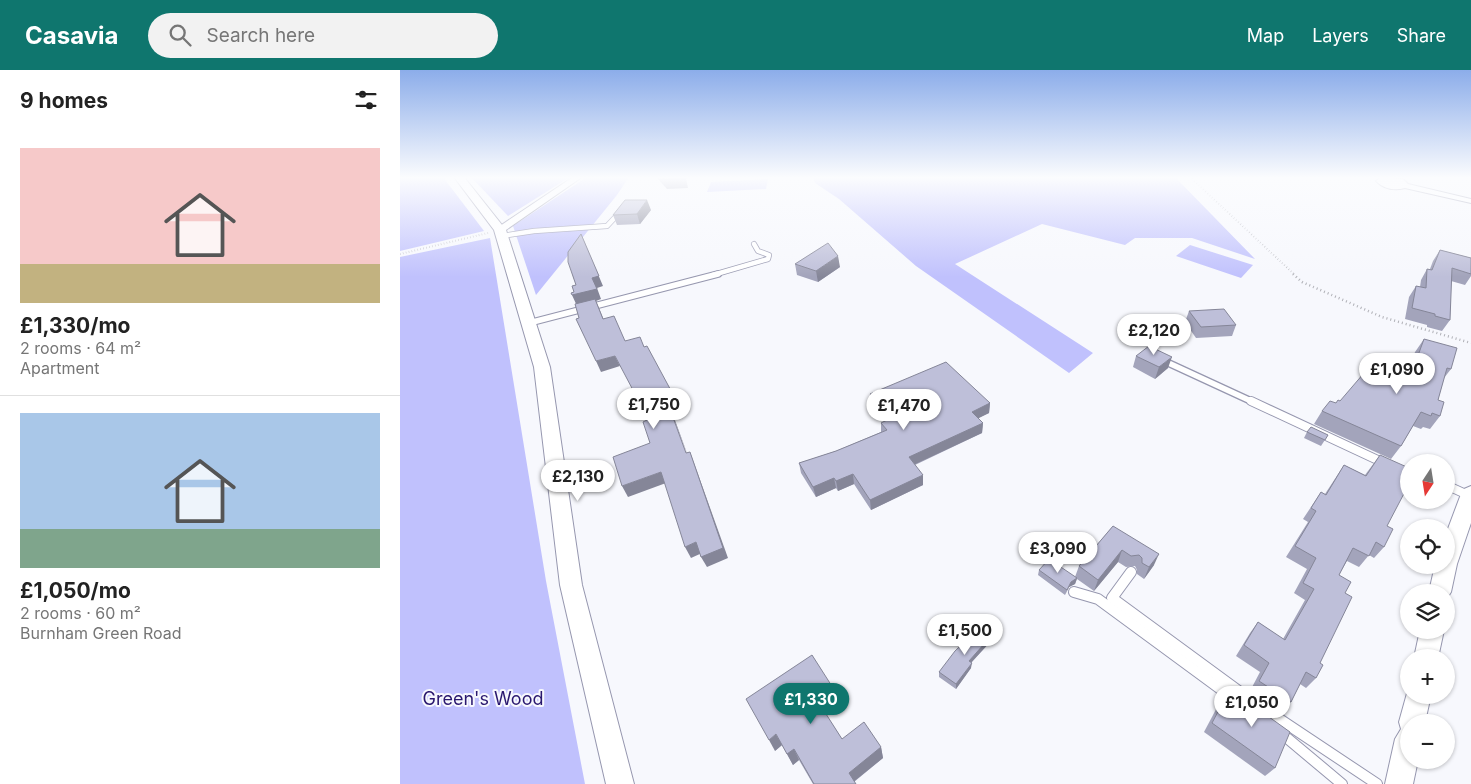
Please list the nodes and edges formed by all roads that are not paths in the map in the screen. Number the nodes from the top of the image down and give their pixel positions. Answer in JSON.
{"nodes":[{"id":1,"x":484,"y":210,"type":"edge"},
{"id":2,"x":532,"y":210,"type":"edge"},
{"id":3,"x":622,"y":210,"type":"edge"},
{"id":4,"x":501,"y":233,"type":"junction"},
{"id":5,"x":754,"y":244,"type":"dead end"},
{"id":6,"x":529,"y":323,"type":"junction"},
{"id":7,"x":1151,"y":355,"type":"edge"},
{"id":8,"x":1391,"y":465,"type":"edge"},
{"id":9,"x":1455,"y":489,"type":"edge"},
{"id":10,"x":1470,"y":495,"type":"edge"},
{"id":11,"x":1455,"y":539,"type":"edge"},
{"id":12,"x":1131,"y":572,"type":"dead end"},
{"id":13,"x":1074,"y":592,"type":"dead end"},
{"id":14,"x":1402,"y":769,"type":"edge"},
{"id":15,"x":620,"y":784,"type":"edge"},
{"id":16,"x":1342,"y":784,"type":"edge"},
{"id":17,"x":1377,"y":784,"type":"edge"},
{"id":18,"x":1399,"y":784,"type":"edge"}],
"edges":[{"from":1,"to":4,"type":"street"},
{"from":2,"to":4,"type":"street"},
{"from":3,"to":4,"type":"lane"},
{"from":4,"to":6,"type":"street"},
{"from":5,"to":6,"type":"lane"},
{"from":6,"to":15,"type":"street"},
{"from":7,"to":8,"type":"lane"},
{"from":9,"to":10,"type":"lane"},
{"from":10,"to":11,"type":"street"},
{"from":12,"to":17,"type":"lane"},
{"from":13,"to":16,"type":"lane"},
{"from":14,"to":18,"type":"street"}]}
